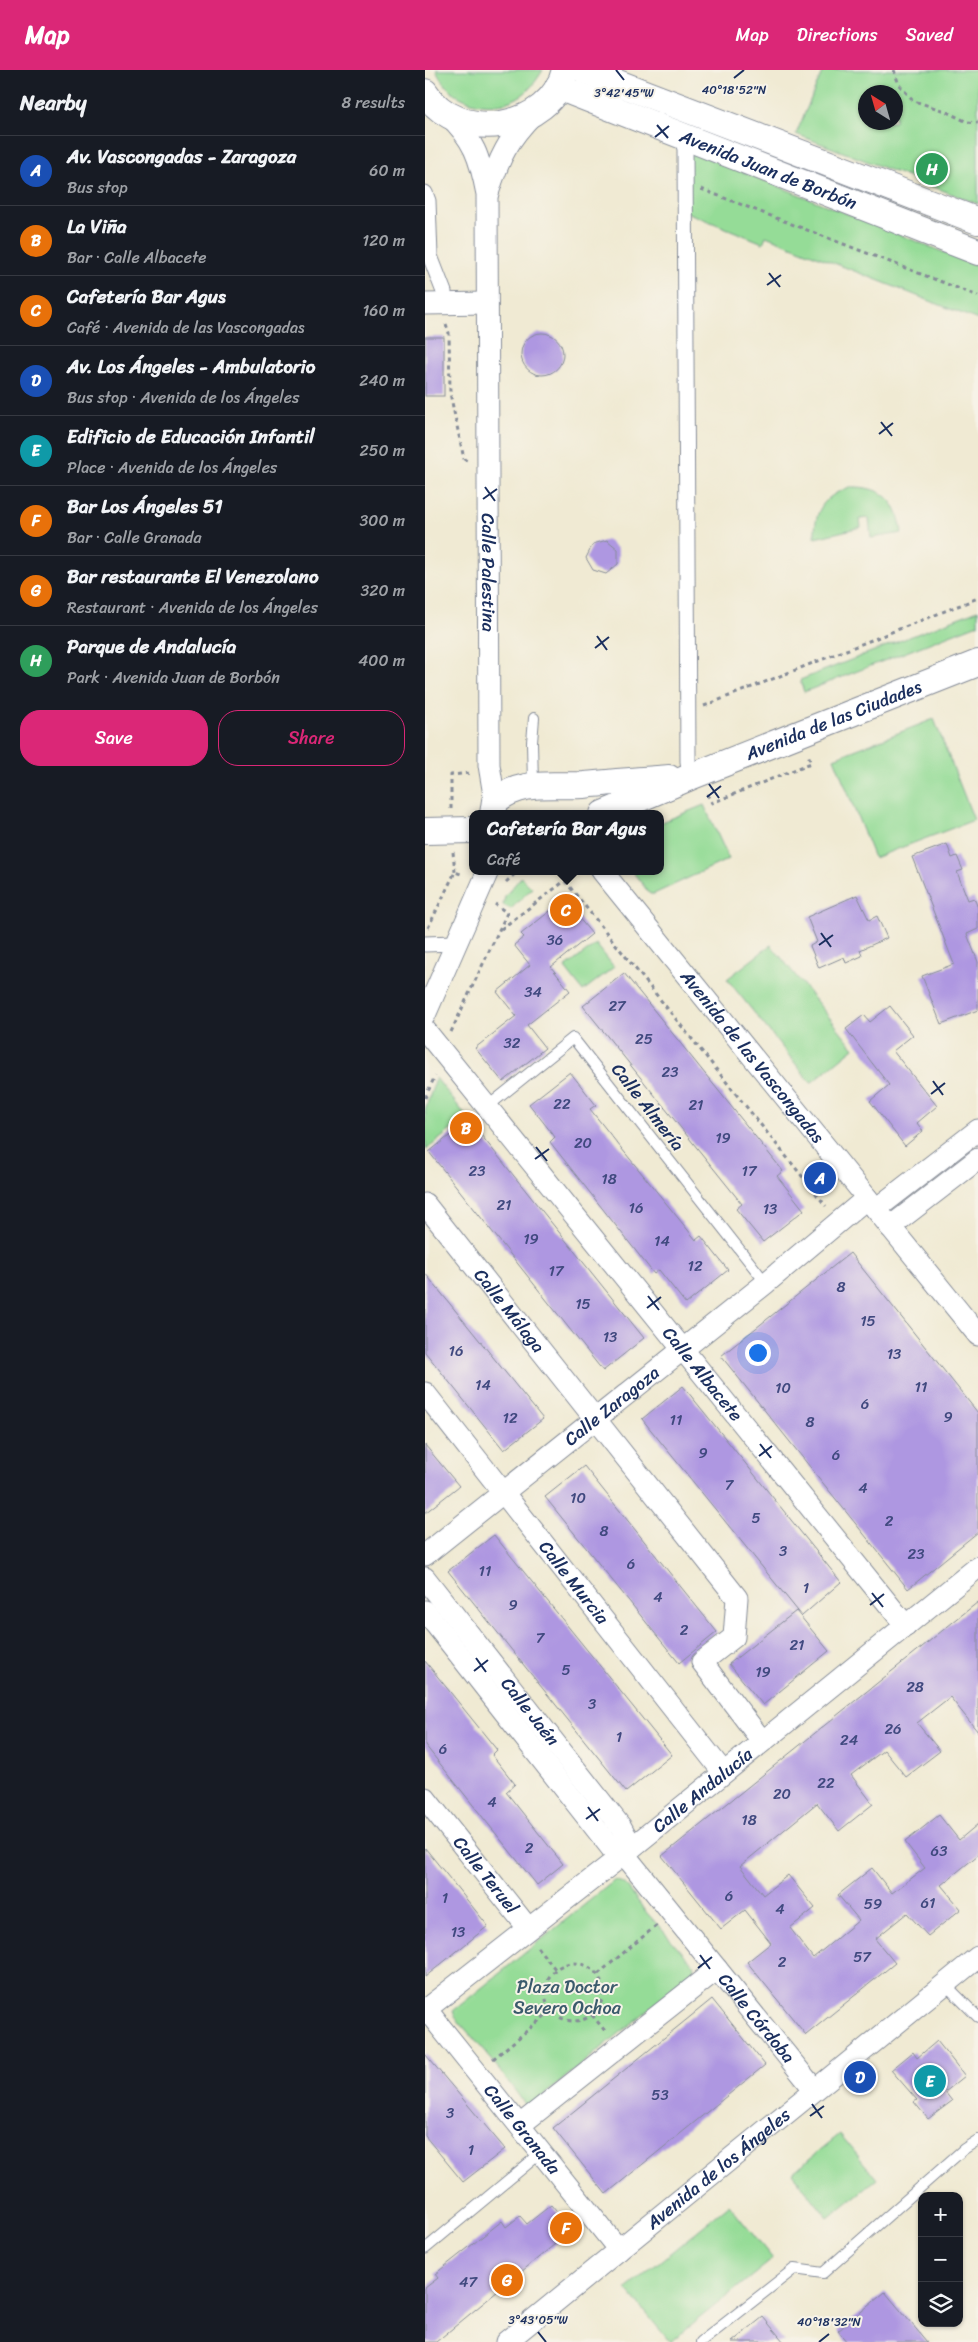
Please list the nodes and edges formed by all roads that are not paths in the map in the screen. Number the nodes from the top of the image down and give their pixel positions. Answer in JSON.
{"nodes":[{"id":1,"x":584,"y":70,"type":"edge"},
{"id":2,"x":562,"y":78,"type":"edge"},
{"id":3,"x":425,"y":92,"type":"edge"},
{"id":4,"x":537,"y":111,"type":"junction"},
{"id":5,"x":445,"y":113,"type":"junction"},
{"id":6,"x":681,"y":135,"type":"junction"},
{"id":7,"x":425,"y":194,"type":"edge"},
{"id":8,"x":487,"y":194,"type":"junction"},
{"id":9,"x":978,"y":221,"type":"edge"},
{"id":10,"x":978,"y":252,"type":"edge"},
{"id":11,"x":438,"y":300,"type":"edge"},
{"id":12,"x":487,"y":303,"type":"junction"},
{"id":13,"x":978,"y":663,"type":"edge"},
{"id":14,"x":534,"y":718,"type":"dead end"},
{"id":15,"x":533,"y":785,"type":"junction"},
{"id":16,"x":582,"y":785,"type":"junction"},
{"id":17,"x":695,"y":787,"type":"junction"},
{"id":18,"x":494,"y":807,"type":"edge"},
{"id":19,"x":589,"y":810,"type":"edge"},
{"id":20,"x":617,"y":810,"type":"edge"},
{"id":21,"x":469,"y":830,"type":"edge"},
{"id":22,"x":425,"y":831,"type":"edge"},
{"id":23,"x":486,"y":875,"type":"edge"},
{"id":24,"x":605,"y":875,"type":"edge"},
{"id":25,"x":425,"y":944,"type":"edge"},
{"id":26,"x":455,"y":944,"type":"junction"},
{"id":27,"x":425,"y":1015,"type":"edge"},
{"id":28,"x":425,"y":1030,"type":"edge"},
{"id":29,"x":487,"y":1107,"type":"junction"},
{"id":30,"x":978,"y":1130,"type":"edge"},
{"id":31,"x":978,"y":1159,"type":"edge"},
{"id":32,"x":425,"y":1204,"type":"edge"},
{"id":33,"x":871,"y":1204,"type":"junction"},
{"id":34,"x":890,"y":1227,"type":"junction"},
{"id":35,"x":766,"y":1283,"type":"junction"},
{"id":36,"x":978,"y":1335,"type":"edge"},
{"id":37,"x":682,"y":1349,"type":"junction"},
{"id":38,"x":425,"y":1393,"type":"edge"},
{"id":39,"x":596,"y":1418,"type":"junction"},
{"id":40,"x":504,"y":1492,"type":"junction"},
{"id":41,"x":425,"y":1555,"type":"edge"},
{"id":42,"x":978,"y":1568,"type":"edge"},
{"id":43,"x":425,"y":1578,"type":"edge"},
{"id":44,"x":425,"y":1611,"type":"edge"},
{"id":45,"x":905,"y":1626,"type":"junction"},
{"id":46,"x":762,"y":1740,"type":"junction"},
{"id":47,"x":723,"y":1772,"type":"junction"},
{"id":48,"x":425,"y":1798,"type":"edge"},
{"id":49,"x":625,"y":1853,"type":"junction"},
{"id":50,"x":531,"y":1936,"type":"junction"},
{"id":51,"x":978,"y":1957,"type":"edge"},
{"id":52,"x":717,"y":1969,"type":"junction"},
{"id":53,"x":945,"y":1984,"type":"junction"},
{"id":54,"x":426,"y":2010,"type":"edge"},
{"id":55,"x":978,"y":2017,"type":"edge"},
{"id":56,"x":813,"y":2089,"type":"junction"},
{"id":57,"x":520,"y":2125,"type":"junction"},
{"id":58,"x":978,"y":2140,"type":"edge"},
{"id":59,"x":542,"y":2152,"type":"junction"},
{"id":60,"x":425,"y":2249,"type":"edge"},
{"id":61,"x":619,"y":2250,"type":"junction"},
{"id":62,"x":505,"y":2342,"type":"edge"},
{"id":63,"x":701,"y":2342,"type":"edge"}],
"edges":[{"from":1,"to":9,"type":"street","name":"Avenida Juan de Borbón"},
{"from":2,"to":4,"type":"street"},
{"from":2,"to":6,"type":"street","name":"Avenida Juan de Borbón"},
{"from":3,"to":5,"type":"street"},
{"from":4,"to":5,"type":"street"},
{"from":4,"to":8,"type":"street","name":"Calle Palestina"},
{"from":5,"to":8,"type":"street","name":"Calle Palestina"},
{"from":6,"to":10,"type":"street","name":"Avenida Juan de Borbón"},
{"from":6,"to":17,"type":"street"},
{"from":7,"to":11,"type":"street"},
{"from":8,"to":12,"type":"street","name":"Calle Palestina"},
{"from":11,"to":12,"type":"street"},
{"from":12,"to":18,"type":"street","name":"Calle Palestina"},
{"from":13,"to":17,"type":"street","name":"Avenida de las Ciudades"},
{"from":14,"to":15,"type":"lane"},
{"from":15,"to":16,"type":"street","name":"Avenida de las Ciudades"},
{"from":15,"to":18,"type":"street","name":"Avenida de las Ciudades"},
{"from":16,"to":17,"type":"street","name":"Avenida de las Ciudades"},
{"from":16,"to":19,"type":"street"},
{"from":17,"to":20,"type":"street","name":"Avenida de las Ciudades"},
{"from":21,"to":22,"type":"street"},
{"from":23,"to":26,"type":"street"},
{"from":24,"to":33,"type":"street","name":"Avenida de las Vascongadas"},
{"from":25,"to":26,"type":"street"},
{"from":26,"to":27,"type":"street"},
{"from":28,"to":29,"type":"street","name":"Calle Albacete"},
{"from":29,"to":35,"type":"lane","name":"Calle Almería"},
{"from":29,"to":37,"type":"street","name":"Calle Albacete"},
{"from":30,"to":33,"type":"street","name":"Calle Zaragoza"},
{"from":31,"to":34,"type":"street"},
{"from":32,"to":39,"type":"street","name":"Calle Málaga"},
{"from":33,"to":34,"type":"street","name":"Avenida de las Vascongadas"},
{"from":33,"to":35,"type":"street","name":"Calle Zaragoza"},
{"from":34,"to":36,"type":"street","name":"Avenida de las Vascongadas"},
{"from":35,"to":37,"type":"street","name":"Calle Zaragoza"},
{"from":37,"to":39,"type":"street","name":"Calle Zaragoza"},
{"from":37,"to":45,"type":"street","name":"Calle Albacete"},
{"from":38,"to":40,"type":"street","name":"Calle Murcia"},
{"from":39,"to":40,"type":"street","name":"Calle Zaragoza"},
{"from":39,"to":46,"type":"street","name":"Calle Málaga"},
{"from":40,"to":41,"type":"street","name":"Calle Zaragoza"},
{"from":40,"to":47,"type":"street","name":"Calle Murcia"},
{"from":42,"to":45,"type":"street","name":"Calle Andalucía"},
{"from":43,"to":49,"type":"street","name":"Calle Jaén"},
{"from":44,"to":49,"type":"street","name":"Calle Jaén"},
{"from":45,"to":46,"type":"street","name":"Calle Andalucía"},
{"from":46,"to":47,"type":"street","name":"Calle Andalucía"},
{"from":47,"to":49,"type":"street","name":"Calle Andalucía"},
{"from":48,"to":50,"type":"street","name":"Calle Teruel"},
{"from":49,"to":50,"type":"street","name":"Calle Andalucía"},
{"from":49,"to":52,"type":"street","name":"Calle Córdoba"},
{"from":50,"to":54,"type":"street","name":"Calle Andalucía"},
{"from":51,"to":53,"type":"street","name":"Avenida de los Ángeles"},
{"from":52,"to":56,"type":"street","name":"Calle Córdoba"},
{"from":52,"to":57,"type":"street"},
{"from":53,"to":55,"type":"lane"},
{"from":53,"to":56,"type":"street","name":"Avenida de los Ángeles"},
{"from":54,"to":57,"type":"street","name":"Calle Granada"},
{"from":56,"to":61,"type":"street","name":"Avenida de los Ángeles"},
{"from":57,"to":59,"type":"street","name":"Calle Granada"},
{"from":58,"to":63,"type":"lane"},
{"from":59,"to":60,"type":"lane"},
{"from":59,"to":61,"type":"street","name":"Calle Granada"},
{"from":61,"to":62,"type":"street","name":"Avenida de los Ángeles"}]}
